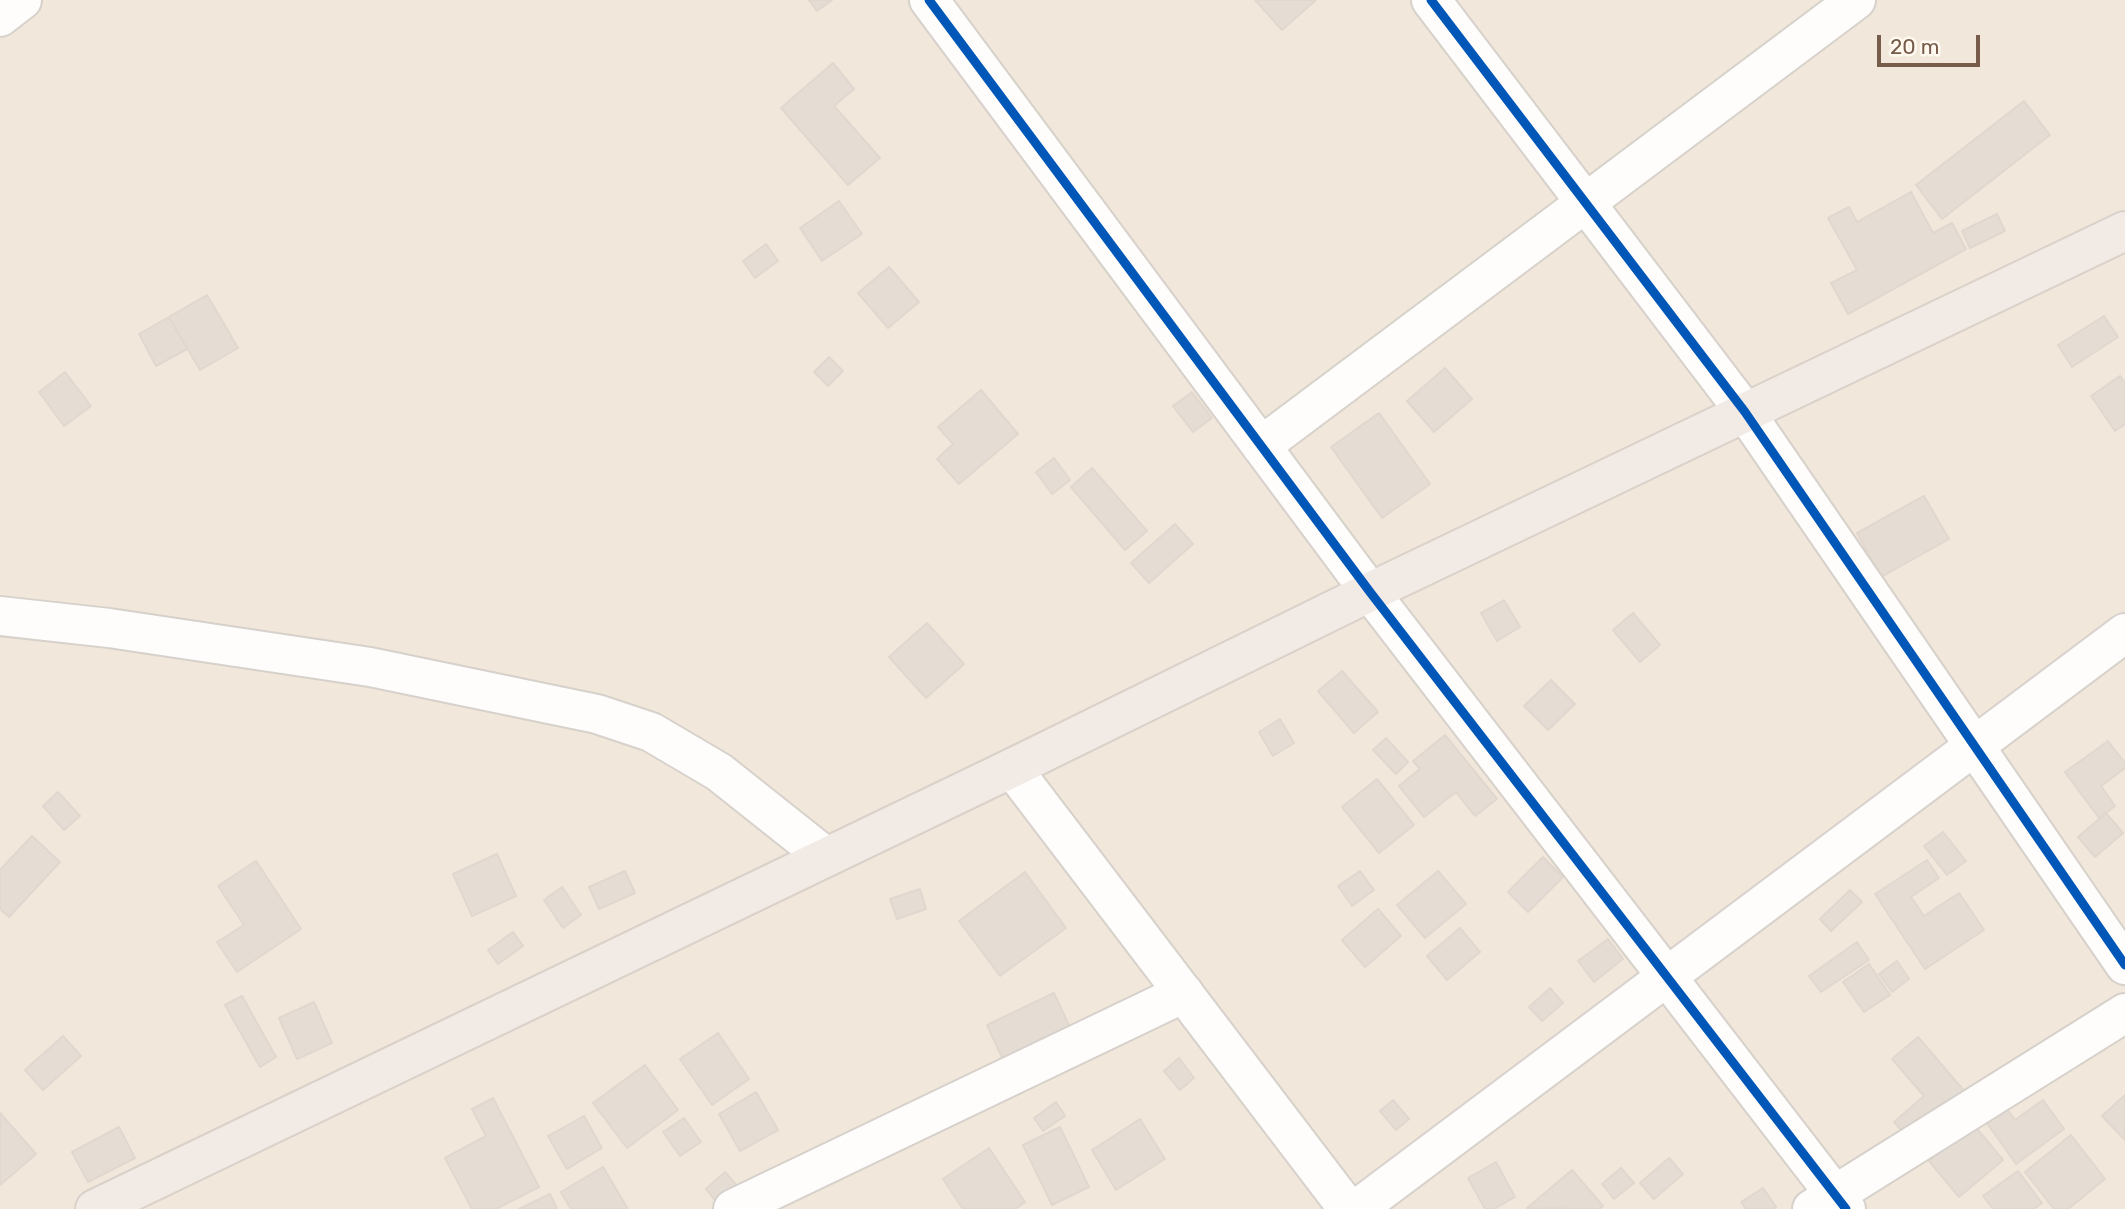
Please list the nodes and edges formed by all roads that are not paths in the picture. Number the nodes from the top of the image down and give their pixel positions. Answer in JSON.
{"nodes":[{"id":1,"x":22,"y":0,"type":"edge"},
{"id":2,"x":929,"y":0,"type":"edge"},
{"id":3,"x":1431,"y":0,"type":"edge"},
{"id":4,"x":1854,"y":1,"type":"edge"},
{"id":5,"x":0,"y":17,"type":"edge"},
{"id":6,"x":1586,"y":203,"type":"junction"},
{"id":7,"x":2125,"y":231,"type":"edge"},
{"id":8,"x":1745,"y":412,"type":"junction"},
{"id":9,"x":1261,"y":446,"type":"junction"},
{"id":10,"x":1370,"y":592,"type":"junction"},
{"id":11,"x":0,"y":616,"type":"edge"},
{"id":12,"x":2125,"y":632,"type":"edge"},
{"id":13,"x":1974,"y":746,"type":"junction"},
{"id":14,"x":1012,"y":768,"type":"junction"},
{"id":15,"x":826,"y":857,"type":"junction"},
{"id":16,"x":2125,"y":965,"type":"edge"},
{"id":17,"x":1667,"y":976,"type":"junction"},
{"id":18,"x":1184,"y":993,"type":"junction"},
{"id":19,"x":2125,"y":1013,"type":"edge"},
{"id":20,"x":1831,"y":1204,"type":"edge"},
{"id":21,"x":95,"y":1209,"type":"edge"},
{"id":22,"x":733,"y":1209,"type":"edge"},
{"id":23,"x":1348,"y":1209,"type":"edge"},
{"id":24,"x":1357,"y":1209,"type":"edge"}],
"edges":[{"from":1,"to":5,"type":"street"},
{"from":2,"to":9,"type":"street"},
{"from":3,"to":6,"type":"street"},
{"from":4,"to":6,"type":"street"},
{"from":6,"to":8,"type":"street"},
{"from":6,"to":9,"type":"street"},
{"from":7,"to":8,"type":"highway"},
{"from":8,"to":10,"type":"highway"},
{"from":8,"to":13,"type":"street"},
{"from":9,"to":10,"type":"street"},
{"from":10,"to":14,"type":"highway"},
{"from":10,"to":17,"type":"street"},
{"from":11,"to":15,"type":"street"},
{"from":12,"to":13,"type":"street"},
{"from":13,"to":16,"type":"street"},
{"from":13,"to":17,"type":"street"},
{"from":14,"to":15,"type":"highway"},
{"from":14,"to":18,"type":"street"},
{"from":15,"to":21,"type":"highway"},
{"from":17,"to":20,"type":"street"},
{"from":17,"to":24,"type":"street"},
{"from":18,"to":22,"type":"street"},
{"from":18,"to":23,"type":"street"},
{"from":19,"to":20,"type":"street"}]}
